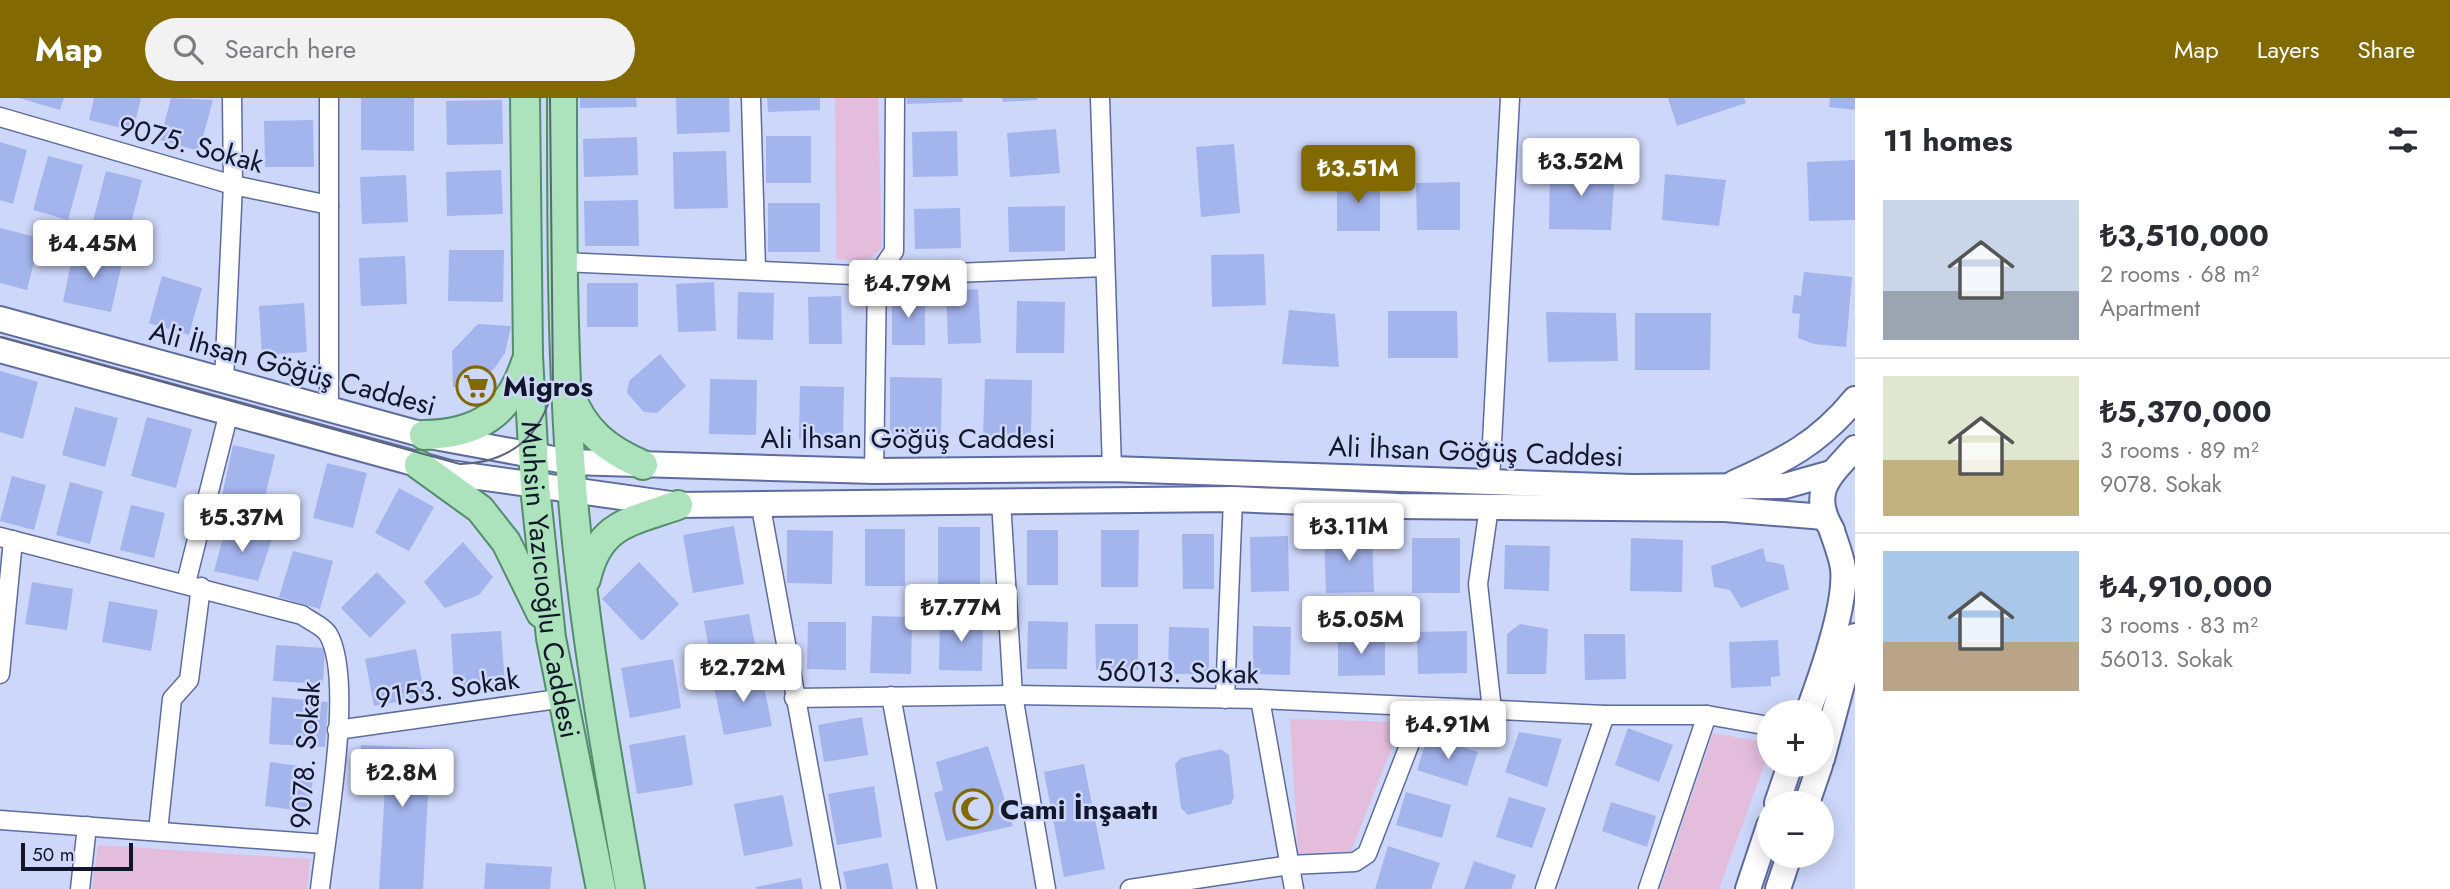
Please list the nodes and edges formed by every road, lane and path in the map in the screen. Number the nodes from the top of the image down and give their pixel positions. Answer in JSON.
{"nodes":[{"id":1,"x":232,"y":98,"type":"edge"},
{"id":2,"x":329,"y":98,"type":"edge"},
{"id":3,"x":525,"y":98,"type":"edge"},
{"id":4,"x":562,"y":98,"type":"edge"},
{"id":5,"x":751,"y":98,"type":"edge"},
{"id":6,"x":895,"y":98,"type":"edge"},
{"id":7,"x":1100,"y":98,"type":"edge"},
{"id":8,"x":1510,"y":98,"type":"edge"},
{"id":9,"x":0,"y":117,"type":"edge"},
{"id":10,"x":233,"y":185,"type":"junction"},
{"id":11,"x":329,"y":205,"type":"junction"},
{"id":12,"x":562,"y":262,"type":"junction"},
{"id":13,"x":1105,"y":267,"type":"junction"},
{"id":14,"x":756,"y":270,"type":"junction"},
{"id":15,"x":877,"y":276,"type":"junction"},
{"id":16,"x":0,"y":319,"type":"edge"},
{"id":17,"x":0,"y":349,"type":"edge"},
{"id":18,"x":528,"y":356,"type":"junction"},
{"id":19,"x":224,"y":380,"type":"junction"},
{"id":20,"x":566,"y":383,"type":"junction"},
{"id":21,"x":1855,"y":399,"type":"edge"},
{"id":22,"x":329,"y":409,"type":"junction"},
{"id":23,"x":229,"y":412,"type":"junction"},
{"id":24,"x":424,"y":435,"type":"junction"},
{"id":25,"x":534,"y":456,"type":"junction"},
{"id":26,"x":1846,"y":460,"type":"edge"},
{"id":27,"x":570,"y":462,"type":"junction"},
{"id":28,"x":419,"y":465,"type":"junction"},
{"id":29,"x":643,"y":465,"type":"junction"},
{"id":30,"x":1112,"y":469,"type":"junction"},
{"id":31,"x":874,"y":471,"type":"junction"},
{"id":32,"x":1490,"y":481,"type":"junction"},
{"id":33,"x":536,"y":487,"type":"junction"},
{"id":34,"x":1722,"y":488,"type":"junction"},
{"id":35,"x":574,"y":492,"type":"junction"},
{"id":36,"x":1233,"y":499,"type":"junction"},
{"id":37,"x":1001,"y":501,"type":"junction"},
{"id":38,"x":760,"y":502,"type":"junction"},
{"id":39,"x":678,"y":505,"type":"junction"},
{"id":40,"x":1489,"y":507,"type":"junction"},
{"id":41,"x":1828,"y":524,"type":"junction"},
{"id":42,"x":6,"y":539,"type":"edge"},
{"id":43,"x":1855,"y":546,"type":"edge"},
{"id":44,"x":193,"y":585,"type":"junction"},
{"id":45,"x":584,"y":588,"type":"junction"},
{"id":46,"x":1855,"y":636,"type":"edge"},
{"id":47,"x":551,"y":638,"type":"junction"},
{"id":48,"x":0,"y":674,"type":"edge"},
{"id":49,"x":1013,"y":695,"type":"junction"},
{"id":50,"x":891,"y":696,"type":"junction"},
{"id":51,"x":565,"y":698,"type":"junction"},
{"id":52,"x":794,"y":698,"type":"junction"},
{"id":53,"x":1225,"y":699,"type":"junction"},
{"id":54,"x":1260,"y":699,"type":"junction"},
{"id":55,"x":1812,"y":700,"type":"edge"},
{"id":56,"x":1424,"y":707,"type":"junction"},
{"id":57,"x":1492,"y":710,"type":"junction"},
{"id":58,"x":1834,"y":714,"type":"edge"},
{"id":59,"x":1605,"y":715,"type":"junction"},
{"id":60,"x":1707,"y":715,"type":"junction"},
{"id":61,"x":1757,"y":724,"type":"edge"},
{"id":62,"x":337,"y":730,"type":"junction"},
{"id":63,"x":0,"y":820,"type":"edge"},
{"id":64,"x":87,"y":826,"type":"junction"},
{"id":65,"x":158,"y":831,"type":"junction"},
{"id":66,"x":325,"y":844,"type":"junction"},
{"id":67,"x":1757,"y":862,"type":"edge"},
{"id":68,"x":1290,"y":865,"type":"junction"},
{"id":69,"x":1784,"y":868,"type":"edge"},
{"id":70,"x":80,"y":889,"type":"edge"},
{"id":71,"x":320,"y":889,"type":"edge"},
{"id":72,"x":601,"y":889,"type":"edge"},
{"id":73,"x":629,"y":889,"type":"edge"},
{"id":74,"x":831,"y":889,"type":"edge"},
{"id":75,"x":927,"y":889,"type":"edge"},
{"id":76,"x":1046,"y":889,"type":"edge"},
{"id":77,"x":1130,"y":889,"type":"edge"},
{"id":78,"x":1294,"y":889,"type":"edge"},
{"id":79,"x":1545,"y":889,"type":"edge"},
{"id":80,"x":1648,"y":889,"type":"edge"},
{"id":81,"x":1748,"y":889,"type":"edge"},
{"id":82,"x":1778,"y":889,"type":"edge"}],
"edges":[{"from":1,"to":10,"type":"street"},
{"from":2,"to":11,"type":"street"},
{"from":3,"to":18,"type":"main road","name":"Muhsin Yazıcıoğlu Caddesi"},
{"from":4,"to":12,"type":"main road","name":"Muhsin Yazıcıoğlu Caddesi"},
{"from":5,"to":14,"type":"street"},
{"from":6,"to":15,"type":"street"},
{"from":7,"to":13,"type":"street"},
{"from":8,"to":32,"type":"street"},
{"from":9,"to":10,"type":"street","name":"9075. Sokak"},
{"from":10,"to":11,"type":"street","name":"9075. Sokak"},
{"from":10,"to":19,"type":"street"},
{"from":11,"to":22,"type":"street"},
{"from":12,"to":14,"type":"street"},
{"from":12,"to":20,"type":"main road","name":"Muhsin Yazıcıoğlu Caddesi"},
{"from":13,"to":15,"type":"street"},
{"from":13,"to":30,"type":"street"},
{"from":14,"to":15,"type":"street"},
{"from":15,"to":31,"type":"street"},
{"from":16,"to":19,"type":"main road","name":"Ali İhsan Göğüş Caddesi"},
{"from":17,"to":23,"type":"main road","name":"Ali İhsan Göğüş Caddesi"},
{"from":18,"to":24,"type":"main road"},
{"from":18,"to":25,"type":"main road","name":"Muhsin Yazıcıoğlu Caddesi"},
{"from":19,"to":22,"type":"main road","name":"Ali İhsan Göğüş Caddesi"},
{"from":20,"to":27,"type":"main road","name":"Muhsin Yazıcıoğlu Caddesi"},
{"from":20,"to":29,"type":"main road"},
{"from":21,"to":34,"type":"main road"},
{"from":22,"to":24,"type":"main road","name":"Ali İhsan Göğüş Caddesi"},
{"from":23,"to":28,"type":"main road","name":"Ali İhsan Göğüş Caddesi"},
{"from":23,"to":44,"type":"street"},
{"from":24,"to":25,"type":"main road","name":"Ali İhsan Göğüş Caddesi"},
{"from":25,"to":27,"type":"main road","name":"Ali İhsan Göğüş Caddesi"},
{"from":25,"to":33,"type":"main road","name":"Muhsin Yazıcıoğlu Caddesi"},
{"from":26,"to":34,"type":"main road","name":"Ali İhsan Göğüş Caddesi"},
{"from":26,"to":41,"type":"main road"},
{"from":27,"to":29,"type":"main road","name":"Ali İhsan Göğüş Caddesi"},
{"from":27,"to":35,"type":"main road","name":"Muhsin Yazıcıoğlu Caddesi"},
{"from":28,"to":33,"type":"main road","name":"Ali İhsan Göğüş Caddesi"},
{"from":28,"to":47,"type":"main road"},
{"from":29,"to":31,"type":"main road","name":"Ali İhsan Göğüş Caddesi"},
{"from":30,"to":31,"type":"main road","name":"Ali İhsan Göğüş Caddesi"},
{"from":30,"to":32,"type":"main road","name":"Ali İhsan Göğüş Caddesi"},
{"from":32,"to":34,"type":"main road","name":"Ali İhsan Göğüş Caddesi"},
{"from":33,"to":35,"type":"main road","name":"Ali İhsan Göğüş Caddesi"},
{"from":33,"to":47,"type":"main road","name":"Muhsin Yazıcıoğlu Caddesi"},
{"from":35,"to":39,"type":"main road","name":"Ali İhsan Göğüş Caddesi"},
{"from":35,"to":45,"type":"main road","name":"Muhsin Yazıcıoğlu Caddesi"},
{"from":36,"to":37,"type":"main road","name":"Ali İhsan Göğüş Caddesi"},
{"from":36,"to":40,"type":"main road","name":"Ali İhsan Göğüş Caddesi"},
{"from":36,"to":53,"type":"street"},
{"from":37,"to":38,"type":"main road","name":"Ali İhsan Göğüş Caddesi"},
{"from":37,"to":49,"type":"street"},
{"from":38,"to":39,"type":"main road","name":"Ali İhsan Göğüş Caddesi"},
{"from":38,"to":52,"type":"street"},
{"from":39,"to":45,"type":"main road"},
{"from":40,"to":41,"type":"main road","name":"Ali İhsan Göğüş Caddesi"},
{"from":40,"to":57,"type":"street"},
{"from":41,"to":43,"type":"main road"},
{"from":41,"to":55,"type":"main road"},
{"from":42,"to":44,"type":"street","name":"9078. Sokak"},
{"from":42,"to":48,"type":"street"},
{"from":44,"to":62,"type":"street","name":"9078. Sokak"},
{"from":44,"to":65,"type":"street"},
{"from":45,"to":73,"type":"main road","name":"Muhsin Yazıcıoğlu Caddesi"},
{"from":46,"to":58,"type":"main road"},
{"from":47,"to":51,"type":"main road","name":"Muhsin Yazıcıoğlu Caddesi"},
{"from":49,"to":50,"type":"street","name":"56013. Sokak"},
{"from":49,"to":53,"type":"street","name":"56013. Sokak"},
{"from":49,"to":76,"type":"street"},
{"from":50,"to":52,"type":"street","name":"56013. Sokak"},
{"from":50,"to":75,"type":"street"},
{"from":51,"to":62,"type":"street","name":"9153. Sokak"},
{"from":51,"to":72,"type":"main road","name":"Muhsin Yazıcıoğlu Caddesi"},
{"from":52,"to":74,"type":"street"},
{"from":53,"to":54,"type":"street","name":"56013. Sokak"},
{"from":54,"to":56,"type":"street","name":"56013. Sokak"},
{"from":54,"to":68,"type":"street"},
{"from":56,"to":57,"type":"street","name":"56013. Sokak"},
{"from":56,"to":68,"type":"street"},
{"from":57,"to":59,"type":"street","name":"56013. Sokak"},
{"from":59,"to":60,"type":"street","name":"56013. Sokak"},
{"from":59,"to":79,"type":"street"},
{"from":60,"to":61,"type":"street","name":"56013. Sokak"},
{"from":60,"to":80,"type":"street"},
{"from":62,"to":66,"type":"street","name":"9078. Sokak"},
{"from":63,"to":64,"type":"street"},
{"from":64,"to":65,"type":"street"},
{"from":64,"to":70,"type":"street"},
{"from":65,"to":66,"type":"street"},
{"from":66,"to":71,"type":"street","name":"9078. Sokak"},
{"from":67,"to":81,"type":"main road"},
{"from":68,"to":77,"type":"street"},
{"from":68,"to":78,"type":"street"},
{"from":69,"to":82,"type":"main road"}]}
